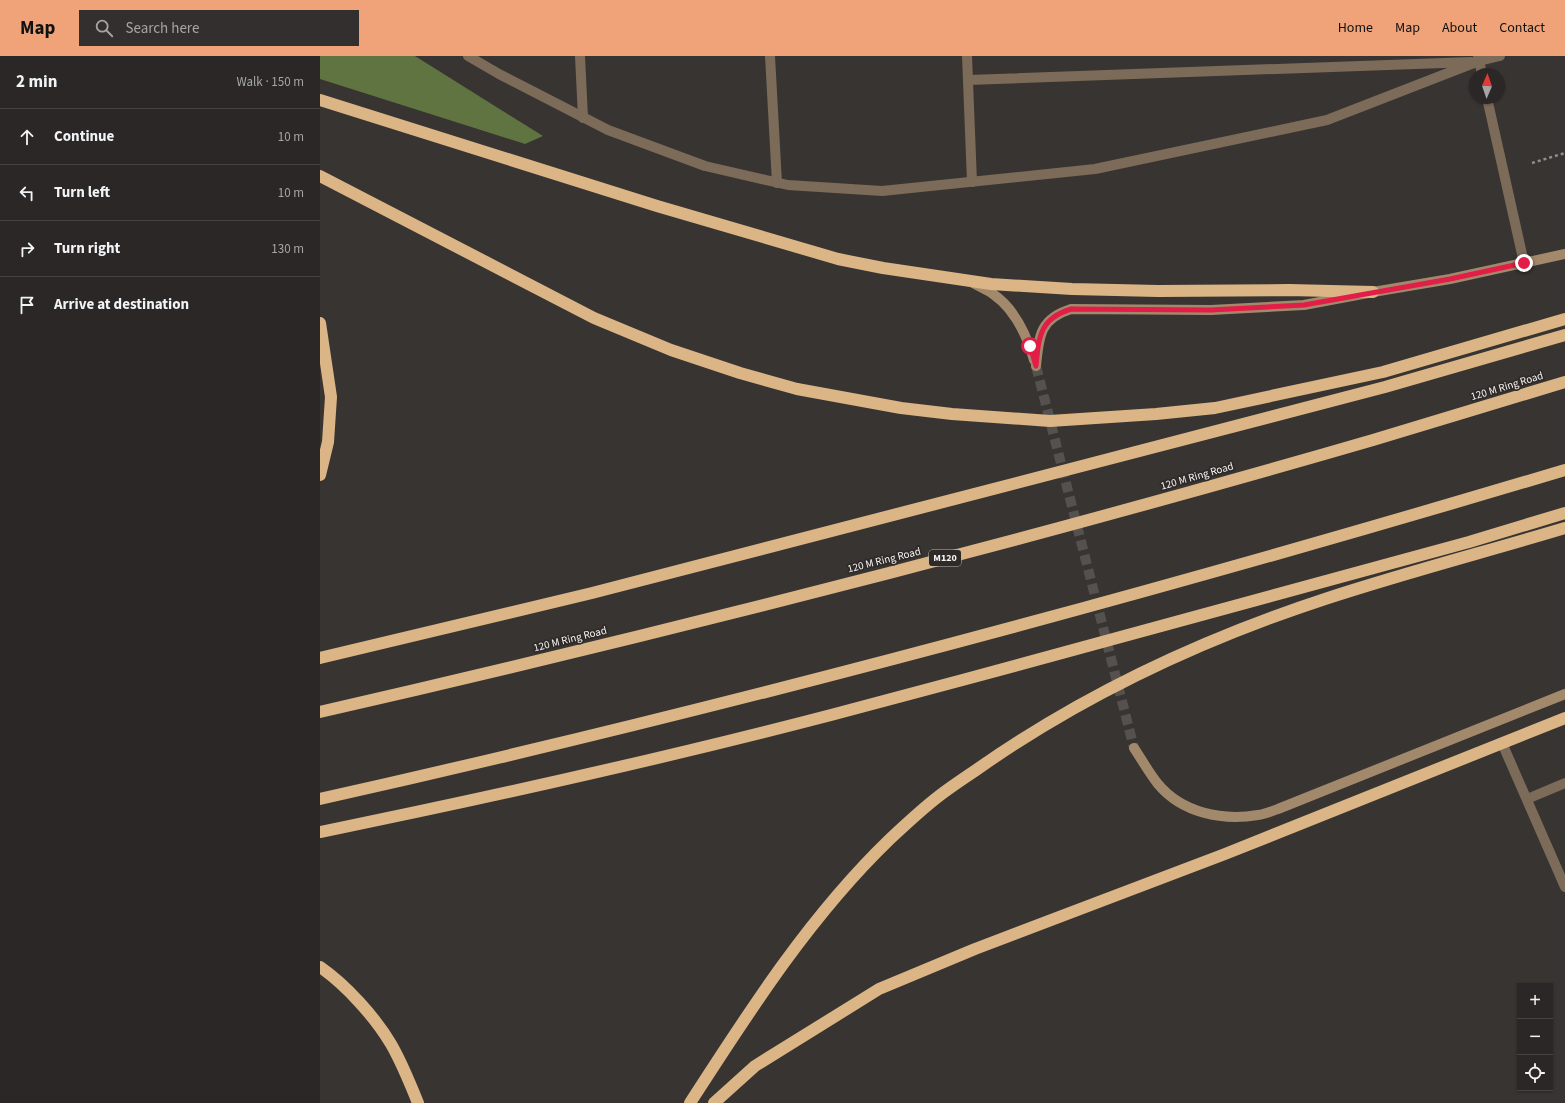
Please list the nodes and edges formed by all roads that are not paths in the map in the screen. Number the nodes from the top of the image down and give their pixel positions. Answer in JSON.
{"nodes":[{"id":1,"x":468,"y":56,"type":"edge"},
{"id":2,"x":580,"y":56,"type":"edge"},
{"id":3,"x":770,"y":56,"type":"edge"},
{"id":4,"x":967,"y":56,"type":"edge"},
{"id":5,"x":1500,"y":56,"type":"edge"},
{"id":6,"x":1479,"y":59,"type":"edge"},
{"id":7,"x":968,"y":80,"type":"junction"},
{"id":8,"x":320,"y":100,"type":"edge"},
{"id":9,"x":1489,"y":104,"type":"edge"},
{"id":10,"x":583,"y":118,"type":"junction"},
{"id":11,"x":320,"y":176,"type":"edge"},
{"id":12,"x":972,"y":182,"type":"junction"},
{"id":13,"x":777,"y":183,"type":"junction"},
{"id":14,"x":1565,"y":254,"type":"edge"},
{"id":15,"x":1524,"y":263,"type":"junction"},
{"id":16,"x":970,"y":281,"type":"junction"},
{"id":17,"x":1373,"y":292,"type":"junction"},
{"id":18,"x":1565,"y":319,"type":"edge"},
{"id":19,"x":320,"y":323,"type":"edge"},
{"id":20,"x":1565,"y":335,"type":"edge"},
{"id":21,"x":1565,"y":382,"type":"edge"},
{"id":22,"x":1565,"y":470,"type":"edge"},
{"id":23,"x":320,"y":475,"type":"edge"},
{"id":24,"x":1565,"y":513,"type":"edge"},
{"id":25,"x":1565,"y":528,"type":"edge"},
{"id":26,"x":320,"y":658,"type":"edge"},
{"id":27,"x":1565,"y":694,"type":"edge"},
{"id":28,"x":320,"y":712,"type":"edge"},
{"id":29,"x":1565,"y":718,"type":"edge"},
{"id":30,"x":1502,"y":743,"type":"junction"},
{"id":31,"x":1134,"y":748,"type":"tunnel mouth"},
{"id":32,"x":1565,"y":783,"type":"edge"},
{"id":33,"x":320,"y":799,"type":"edge"},
{"id":34,"x":1527,"y":799,"type":"junction"},
{"id":35,"x":320,"y":832,"type":"edge"},
{"id":36,"x":1565,"y":887,"type":"edge"},
{"id":37,"x":320,"y":968,"type":"edge"},
{"id":38,"x":418,"y":1103,"type":"edge"},
{"id":39,"x":690,"y":1103,"type":"edge"},
{"id":40,"x":714,"y":1103,"type":"edge"}],
"edges":[{"from":1,"to":10,"type":"street"},
{"from":2,"to":10,"type":"street"},
{"from":3,"to":13,"type":"street"},
{"from":4,"to":7,"type":"street"},
{"from":5,"to":6,"type":"street"},
{"from":6,"to":7,"type":"street"},
{"from":6,"to":12,"type":"street"},
{"from":7,"to":12,"type":"street"},
{"from":8,"to":16,"type":"highway"},
{"from":9,"to":15,"type":"street"},
{"from":10,"to":13,"type":"street"},
{"from":11,"to":18,"type":"highway"},
{"from":12,"to":13,"type":"street"},
{"from":14,"to":15,"type":"street"},
{"from":15,"to":17,"type":"street"},
{"from":16,"to":17,"type":"highway"},
{"from":16,"to":17,"type":"street"},
{"from":19,"to":23,"type":"highway"},
{"from":20,"to":26,"type":"highway"},
{"from":21,"to":28,"type":"highway","name":"120 M Ring Road","number":"M120"},
{"from":22,"to":33,"type":"highway"},
{"from":24,"to":35,"type":"highway"},
{"from":25,"to":39,"type":"highway"},
{"from":27,"to":31,"type":"street"},
{"from":29,"to":30,"type":"highway"},
{"from":30,"to":34,"type":"street"},
{"from":30,"to":40,"type":"highway"},
{"from":32,"to":34,"type":"street"},
{"from":34,"to":36,"type":"street"},
{"from":37,"to":38,"type":"highway"}]}
